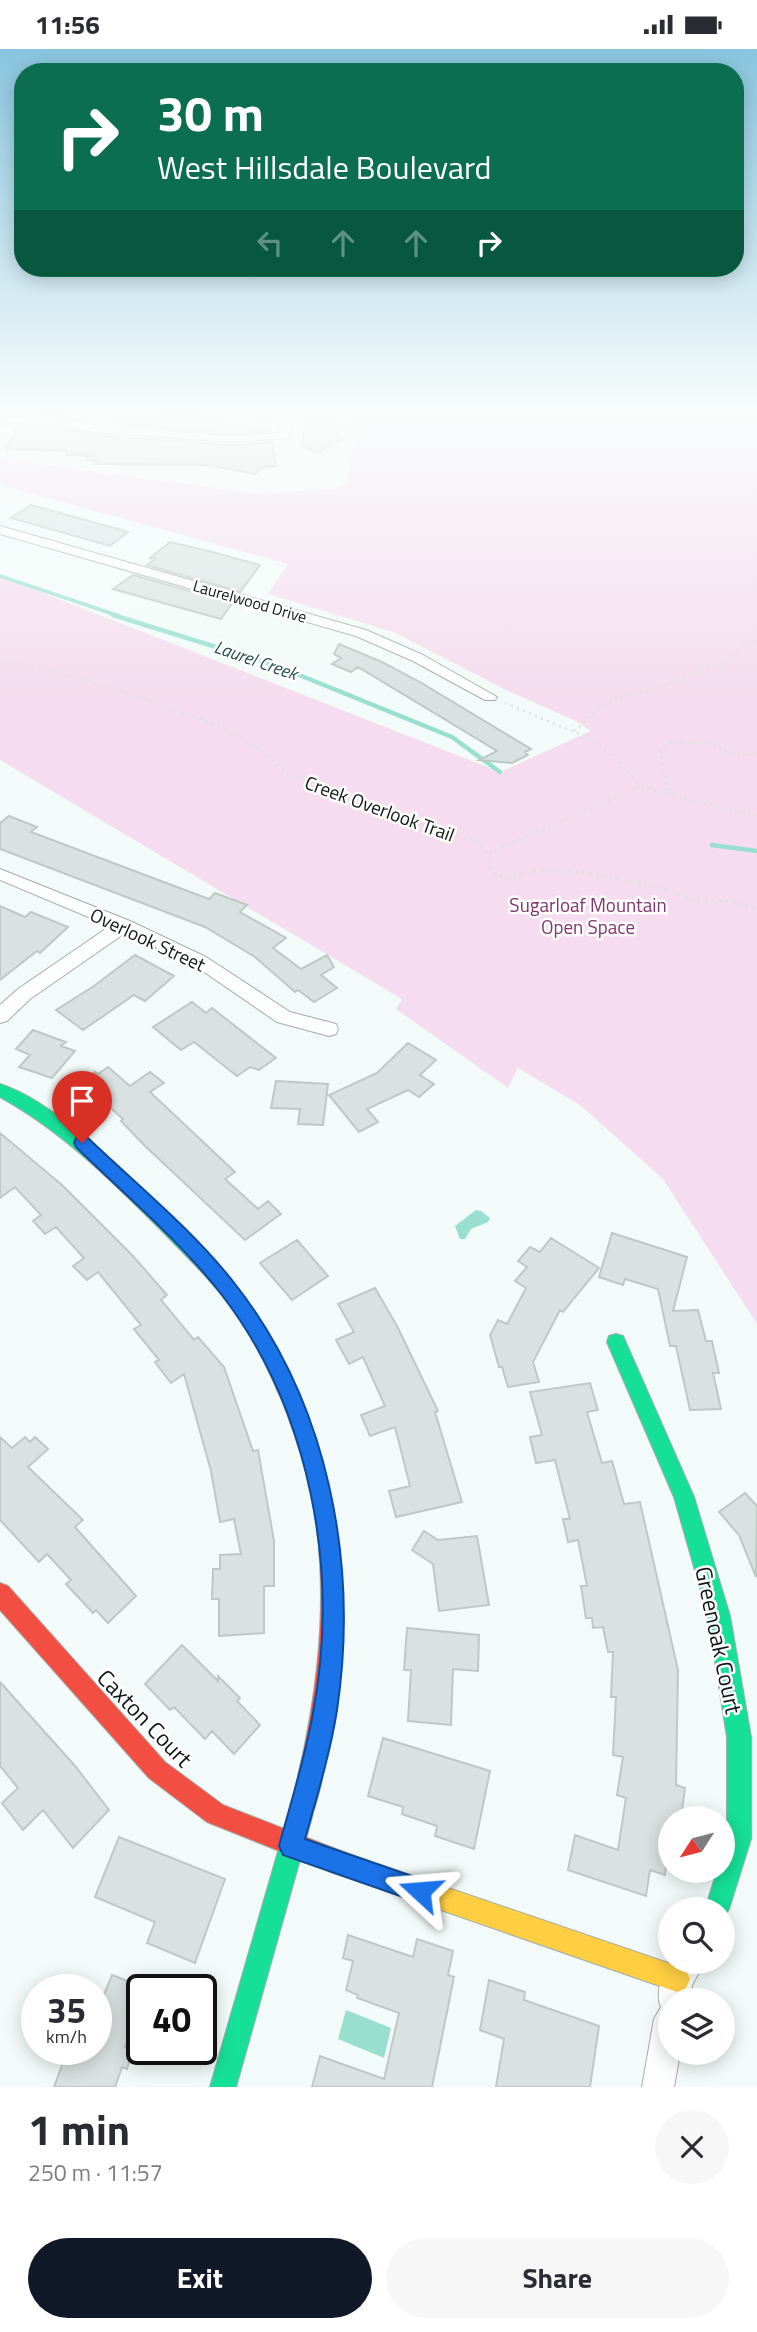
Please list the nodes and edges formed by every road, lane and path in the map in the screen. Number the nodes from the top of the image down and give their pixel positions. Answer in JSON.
{"nodes":[{"id":1,"x":0,"y":530,"type":"edge"},
{"id":2,"x":757,"y":639,"type":"edge"},
{"id":3,"x":0,"y":662,"type":"edge"},
{"id":4,"x":490,"y":697,"type":"joint"},
{"id":5,"x":574,"y":731,"type":"junction"},
{"id":6,"x":757,"y":754,"type":"edge"},
{"id":7,"x":641,"y":786,"type":"junction"},
{"id":8,"x":673,"y":796,"type":"junction"},
{"id":9,"x":757,"y":815,"type":"edge"},
{"id":10,"x":488,"y":853,"type":"junction"},
{"id":11,"x":0,"y":874,"type":"edge"},
{"id":12,"x":757,"y":910,"type":"edge"},
{"id":13,"x":124,"y":925,"type":"junction"},
{"id":14,"x":0,"y":1016,"type":"edge"},
{"id":15,"x":329,"y":1029,"type":"dead end"},
{"id":16,"x":0,"y":1090,"type":"edge"},
{"id":17,"x":616,"y":1342,"type":"dead end"},
{"id":18,"x":0,"y":1594,"type":"edge"},
{"id":19,"x":291,"y":1846,"type":"junction"},
{"id":20,"x":721,"y":1897,"type":"edge"},
{"id":21,"x":680,"y":1980,"type":"edge"},
{"id":22,"x":662,"y":2065,"type":"edge"},
{"id":23,"x":223,"y":2087,"type":"edge"},
{"id":24,"x":658,"y":2087,"type":"edge"}],
"edges":[{"from":1,"to":4,"type":"street","name":"Laurelwood Drive"},
{"from":2,"to":5,"type":"path"},
{"from":3,"to":10,"type":"path","name":"Creek Overlook Trail"},
{"from":4,"to":5,"type":"path"},
{"from":5,"to":7,"type":"path"},
{"from":6,"to":8,"type":"path"},
{"from":7,"to":8,"type":"path"},
{"from":7,"to":10,"type":"path"},
{"from":8,"to":9,"type":"path"},
{"from":10,"to":12,"type":"path","name":"Creek Overlook Trail"},
{"from":11,"to":13,"type":"street","name":"Overlook Street"},
{"from":13,"to":14,"type":"street"},
{"from":13,"to":15,"type":"street","name":"Overlook Street"},
{"from":16,"to":19,"type":"street"},
{"from":17,"to":20,"type":"street","name":"Greenoak Court"},
{"from":18,"to":19,"type":"street","name":"Caxton Court"},
{"from":19,"to":21,"type":"street","name":"Caxton Court"},
{"from":19,"to":23,"type":"street"},
{"from":22,"to":24,"type":"street"}]}
